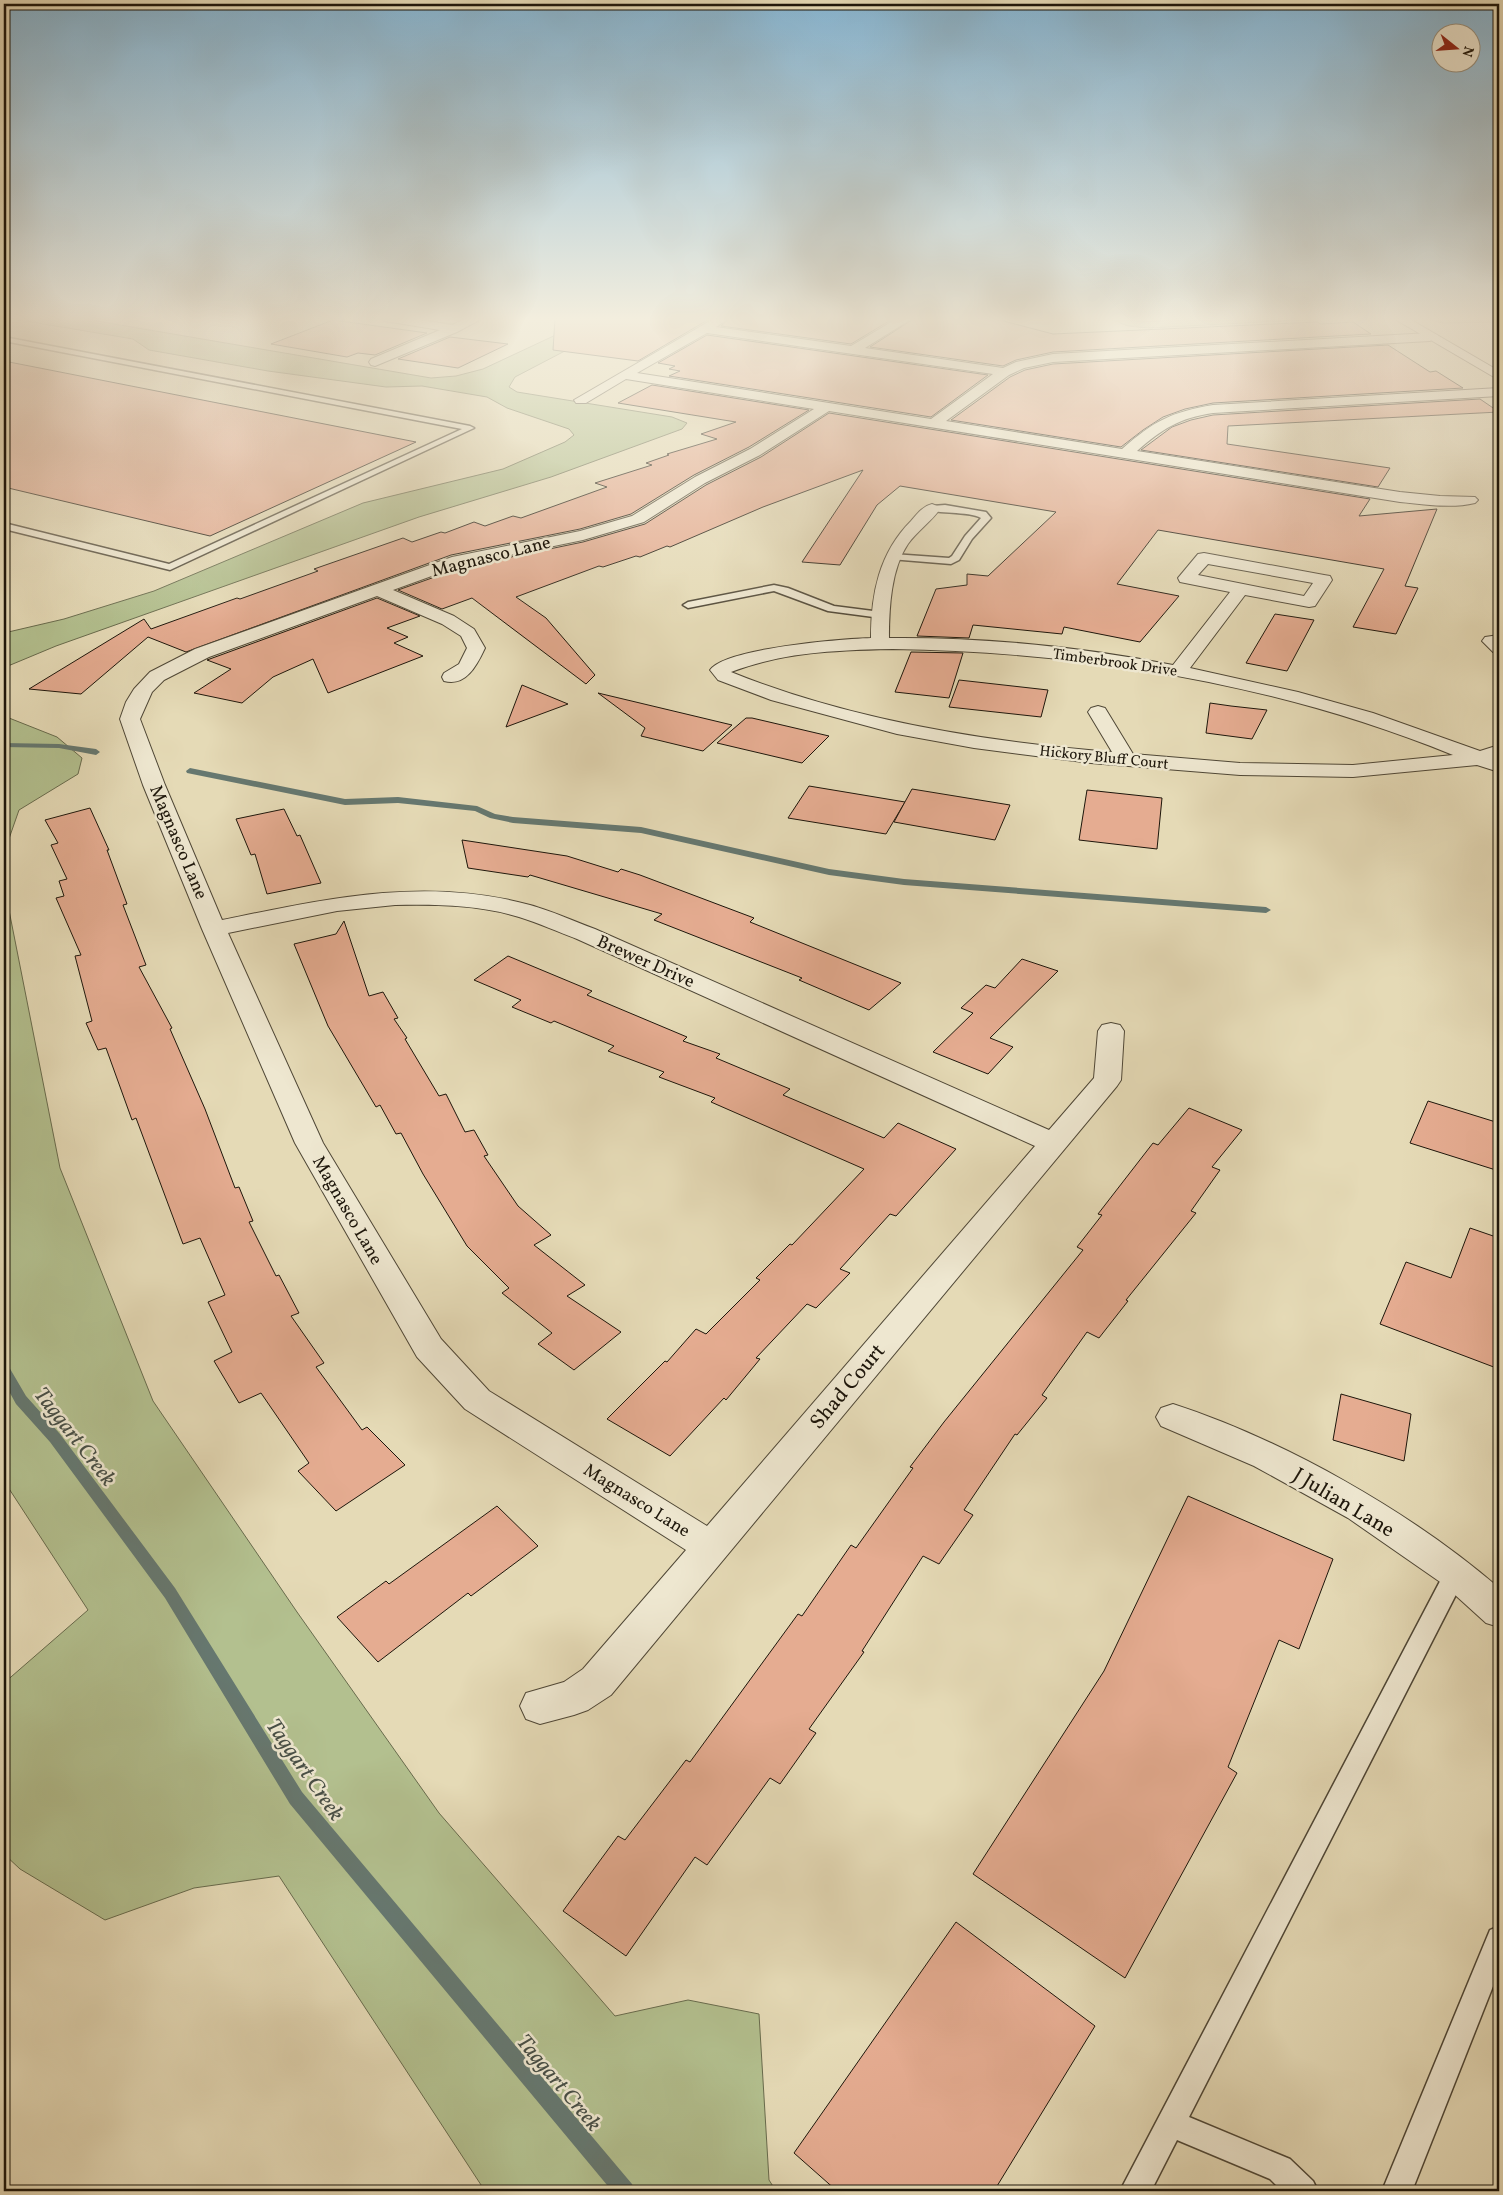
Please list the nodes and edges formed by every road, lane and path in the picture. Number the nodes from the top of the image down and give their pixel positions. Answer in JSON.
{"nodes":[{"id":1,"x":430,"y":420,"type":"edge"},
{"id":2,"x":805,"y":420,"type":"edge"},
{"id":3,"x":913,"y":420,"type":"edge"},
{"id":4,"x":939,"y":420,"type":"edge"},
{"id":5,"x":1165,"y":420,"type":"edge"},
{"id":6,"x":934,"y":424,"type":"junction"},
{"id":7,"x":1126,"y":454,"type":"junction"},
{"id":8,"x":1470,"y":500,"type":"dead end"},
{"id":9,"x":932,"y":509,"type":"joint"},
{"id":10,"x":4,"y":526,"type":"edge"},
{"id":11,"x":893,"y":557,"type":"junction"},
{"id":12,"x":1241,"y":589,"type":"junction"},
{"id":13,"x":378,"y":590,"type":"junction"},
{"id":14,"x":688,"y":605,"type":"dead end"},
{"id":15,"x":881,"y":615,"type":"junction"},
{"id":16,"x":1499,"y":640,"type":"edge"},
{"id":17,"x":880,"y":644,"type":"junction"},
{"id":18,"x":1499,"y":648,"type":"edge"},
{"id":19,"x":719,"y":670,"type":"joint"},
{"id":20,"x":1178,"y":671,"type":"junction"},
{"id":21,"x":451,"y":677,"type":"dead end"},
{"id":22,"x":1098,"y":712,"type":"dead end"},
{"id":23,"x":1490,"y":754,"type":"edge"},
{"id":24,"x":1126,"y":761,"type":"junction"},
{"id":25,"x":1499,"y":766,"type":"edge"},
{"id":26,"x":214,"y":929,"type":"junction"},
{"id":27,"x":1110,"y":1031,"type":"dead end"},
{"id":28,"x":1053,"y":1143,"type":"junction"},
{"id":29,"x":1173,"y":1417,"type":"dead end"},
{"id":30,"x":712,"y":1546,"type":"junction"},
{"id":31,"x":1456,"y":1573,"type":"junction"},
{"id":32,"x":1499,"y":1611,"type":"edge"},
{"id":33,"x":540,"y":1706,"type":"dead end"},
{"id":34,"x":1499,"y":1939,"type":"edge"},
{"id":35,"x":1170,"y":2123,"type":"junction"},
{"id":36,"x":1135,"y":2191,"type":"edge"},
{"id":37,"x":1303,"y":2191,"type":"edge"},
{"id":38,"x":1397,"y":2191,"type":"edge"}],
"edges":[{"from":1,"to":10,"type":"lane"},
{"from":2,"to":13,"type":"street","name":"Magnasco Lane"},
{"from":3,"to":6,"type":"street"},
{"from":4,"to":6,"type":"street"},
{"from":5,"to":7,"type":"street"},
{"from":6,"to":7,"type":"street"},
{"from":7,"to":8,"type":"street"},
{"from":9,"to":11,"type":"street"},
{"from":9,"to":11,"type":"lane"},
{"from":11,"to":15,"type":"street"},
{"from":12,"to":12,"type":"street"},
{"from":12,"to":20,"type":"street"},
{"from":13,"to":21,"type":"street"},
{"from":13,"to":26,"type":"street","name":"Magnasco Lane"},
{"from":14,"to":15,"type":"lane"},
{"from":15,"to":17,"type":"street"},
{"from":16,"to":18,"type":"street"},
{"from":17,"to":19,"type":"street","name":"Timberbrook Drive"},
{"from":17,"to":20,"type":"street","name":"Timberbrook Drive"},
{"from":19,"to":24,"type":"street","name":"Hickory Bluff Court"},
{"from":20,"to":23,"type":"street","name":"Timberbrook Drive"},
{"from":22,"to":24,"type":"street"},
{"from":23,"to":24,"type":"street","name":"Hickory Bluff Court"},
{"from":23,"to":25,"type":"street","name":"Timberbrook Drive"},
{"from":26,"to":28,"type":"street","name":"Brewer Drive"},
{"from":26,"to":30,"type":"street","name":"Magnasco Lane"},
{"from":27,"to":28,"type":"street","name":"Shad Court"},
{"from":28,"to":30,"type":"street","name":"Shad Court"},
{"from":29,"to":31,"type":"street","name":"J Julian Lane"},
{"from":30,"to":33,"type":"street","name":"Shad Court"},
{"from":31,"to":32,"type":"street","name":"J Julian Lane"},
{"from":31,"to":35,"type":"lane"},
{"from":34,"to":38,"type":"lane"},
{"from":35,"to":36,"type":"lane"},
{"from":35,"to":37,"type":"lane"}]}
